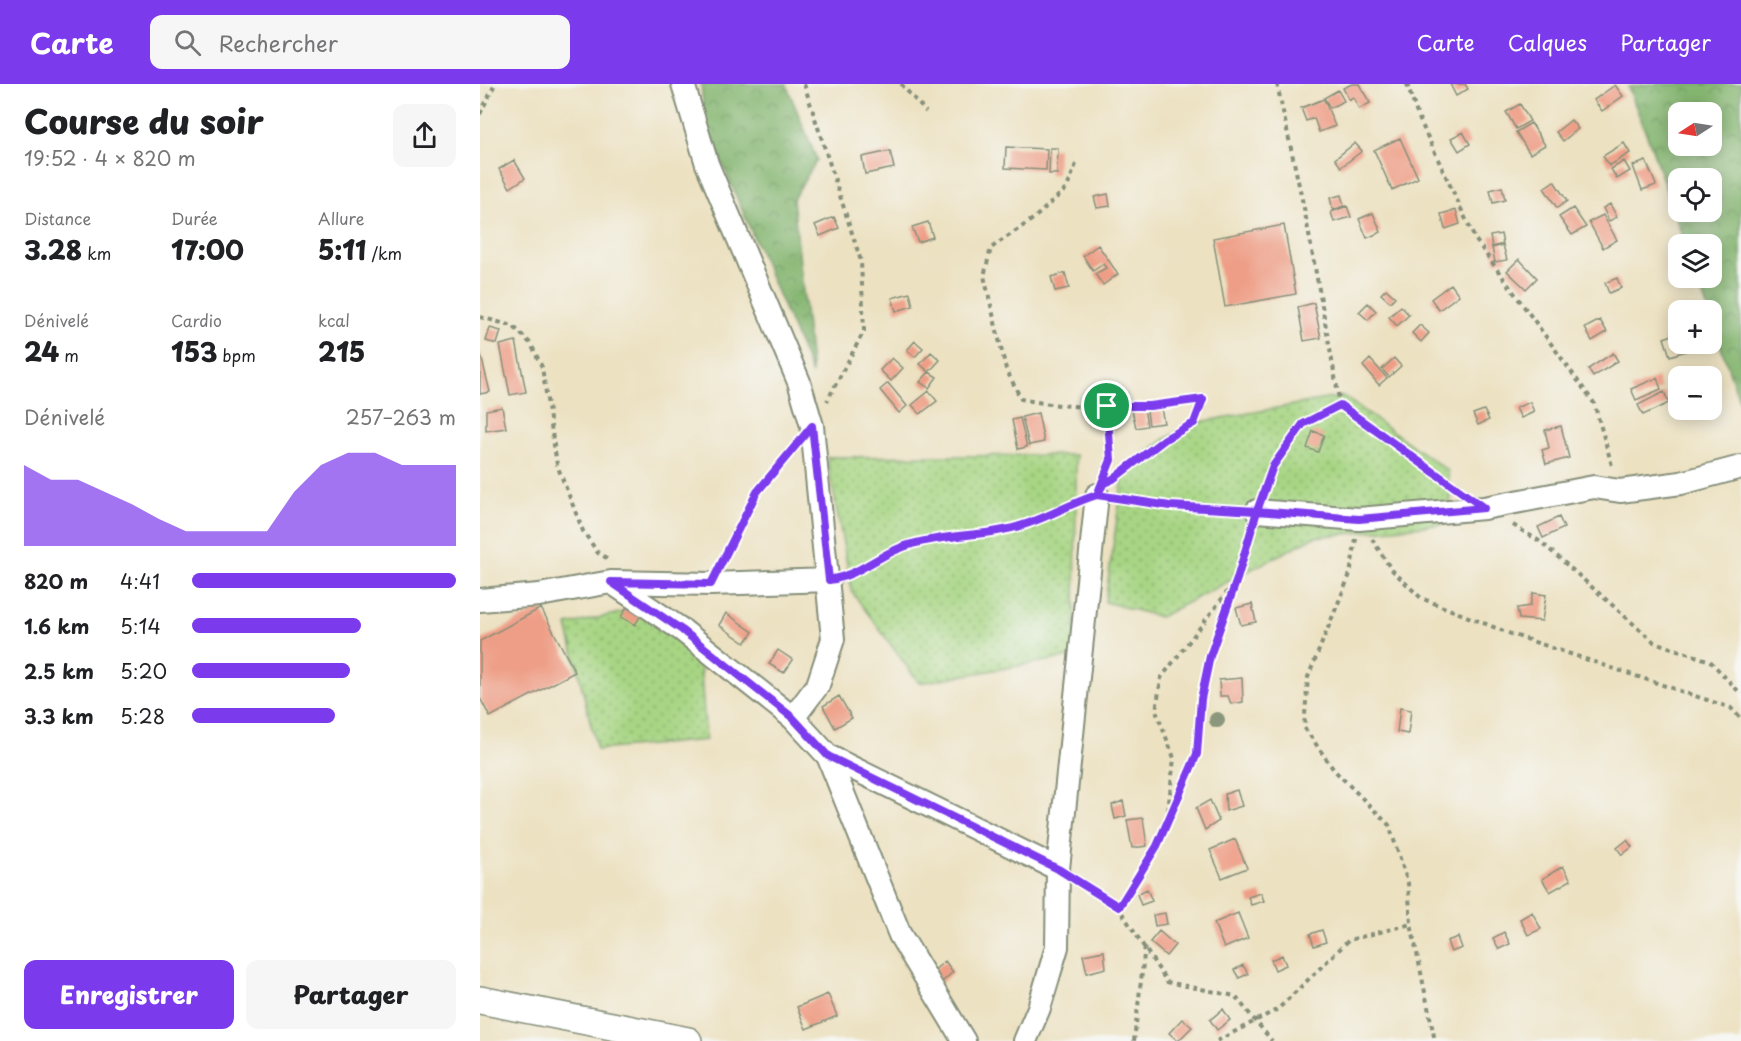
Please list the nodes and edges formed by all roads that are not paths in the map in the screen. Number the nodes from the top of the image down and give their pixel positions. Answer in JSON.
{"nodes":[{"id":1,"x":683,"y":84,"type":"edge"},
{"id":2,"x":1741,"y":467,"type":"edge"},
{"id":3,"x":1097,"y":495,"type":"road end"},
{"id":4,"x":1257,"y":511,"type":"road end"},
{"id":5,"x":829,"y":580,"type":"junction"},
{"id":6,"x":611,"y":582,"type":"junction"},
{"id":7,"x":480,"y":600,"type":"edge"},
{"id":8,"x":793,"y":718,"type":"junction"},
{"id":9,"x":828,"y":756,"type":"junction"},
{"id":10,"x":1058,"y":869,"type":"junction"},
{"id":11,"x":480,"y":1000,"type":"edge"},
{"id":12,"x":688,"y":1041,"type":"edge"},
{"id":13,"x":964,"y":1041,"type":"edge"},
{"id":14,"x":1025,"y":1041,"type":"edge"}],
"edges":[{"from":1,"to":5,"type":"street"},
{"from":2,"to":4,"type":"street"},
{"from":3,"to":10,"type":"street"},
{"from":5,"to":6,"type":"street"},
{"from":5,"to":8,"type":"street"},
{"from":6,"to":7,"type":"street"},
{"from":6,"to":8,"type":"street"},
{"from":8,"to":9,"type":"street"},
{"from":9,"to":10,"type":"street"},
{"from":9,"to":13,"type":"street"},
{"from":10,"to":14,"type":"street"},
{"from":11,"to":12,"type":"street"}]}
